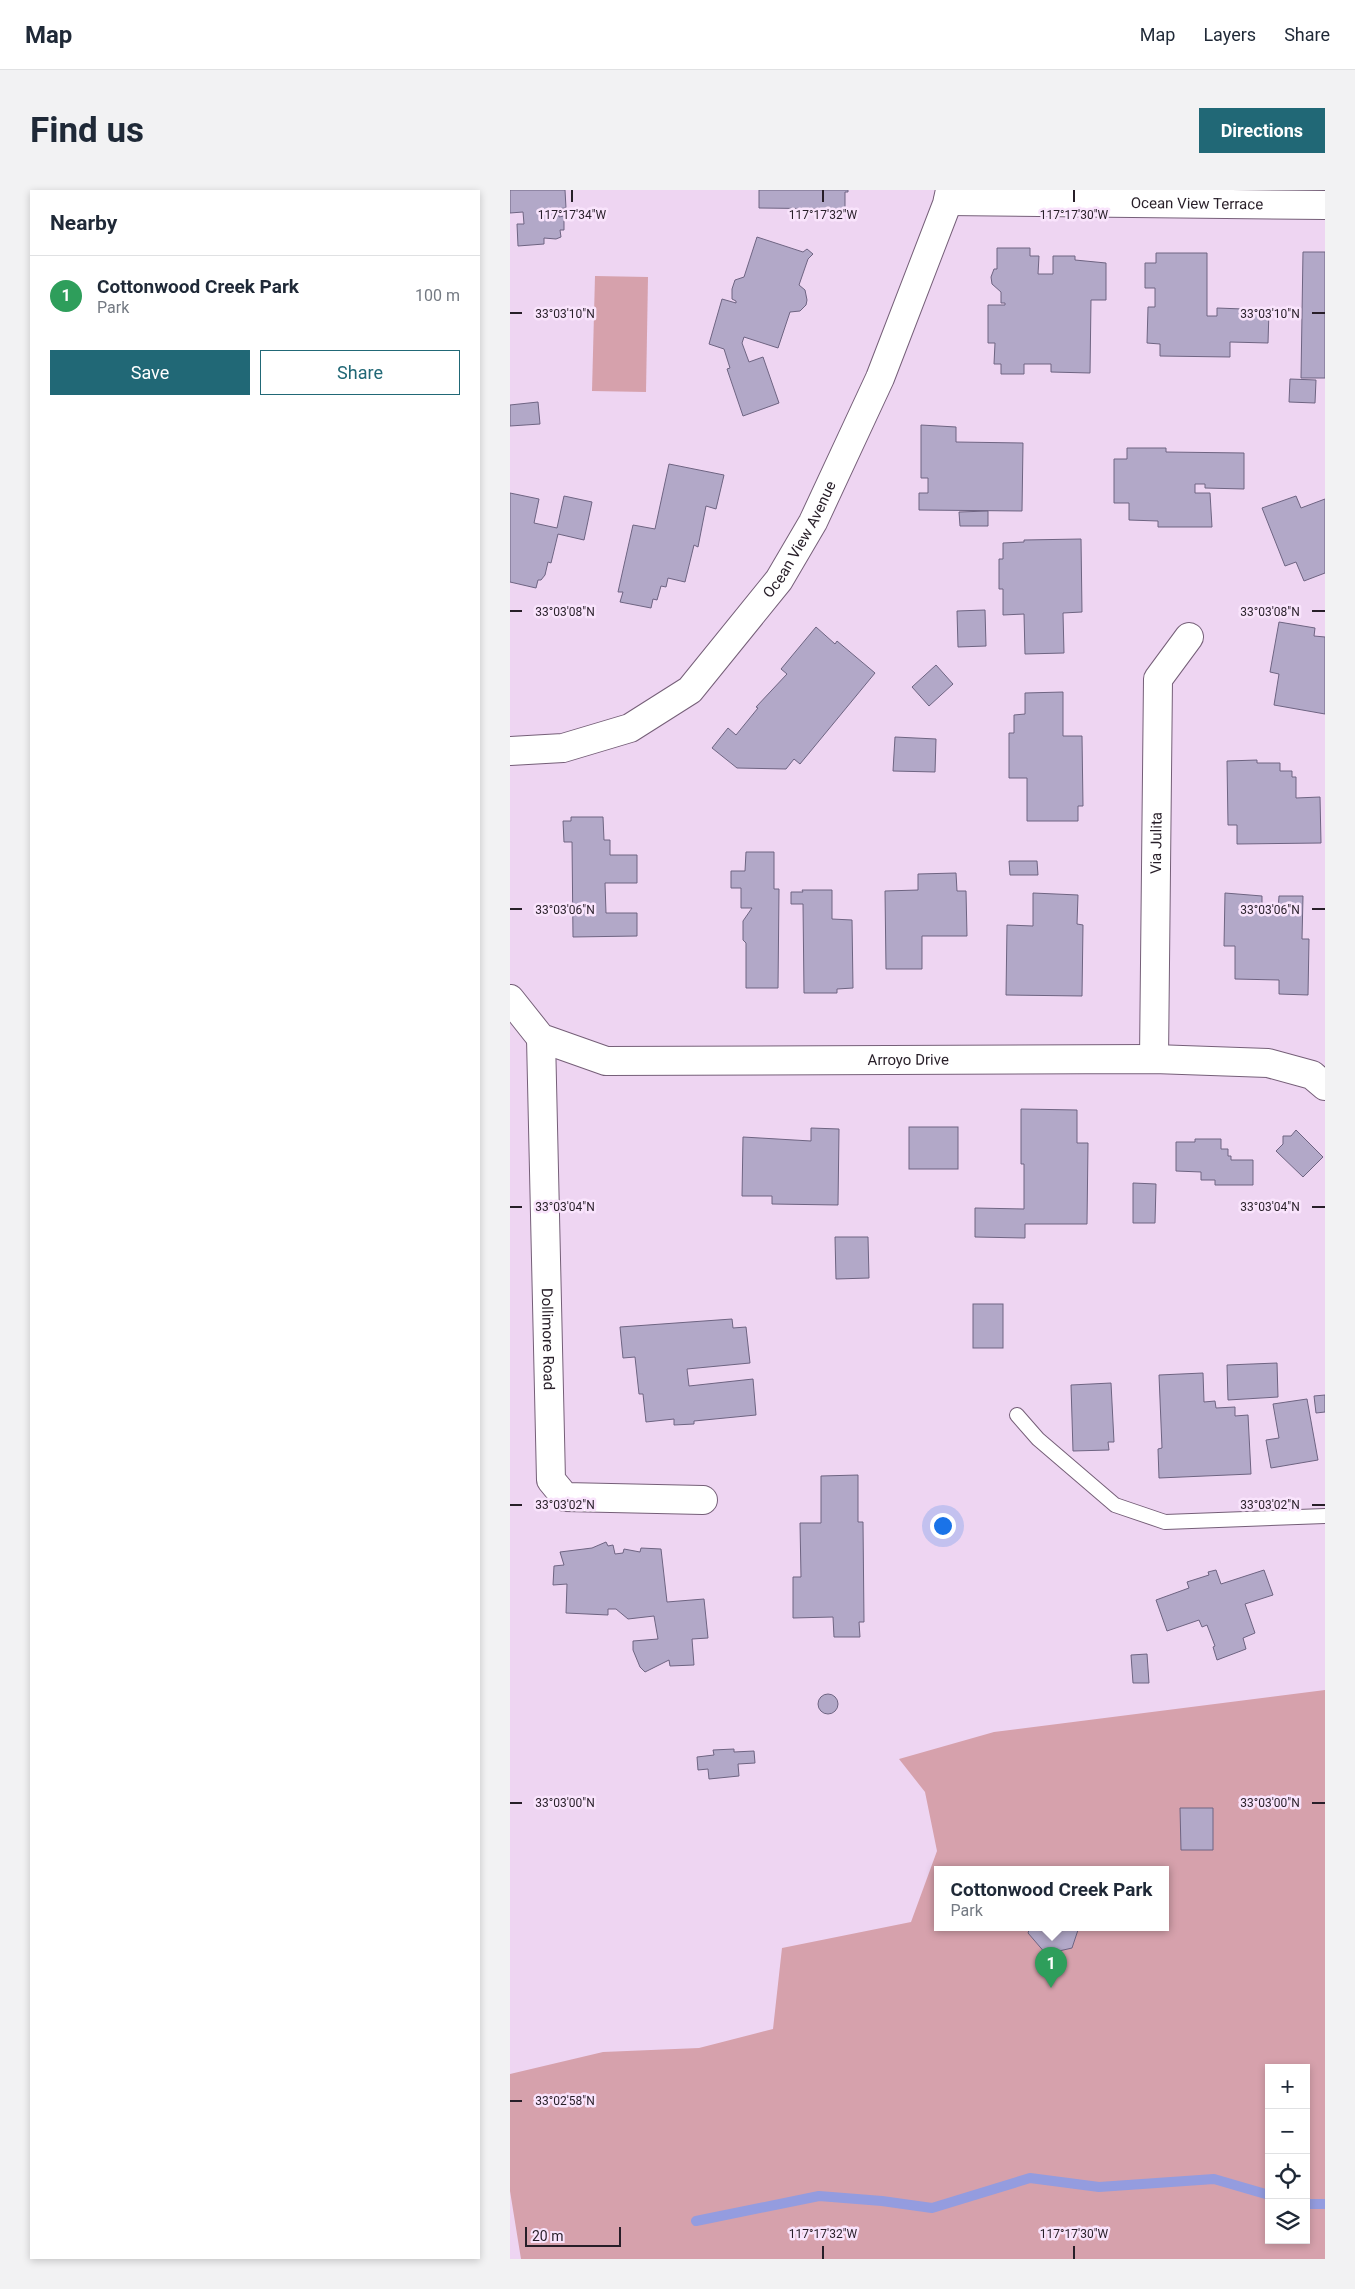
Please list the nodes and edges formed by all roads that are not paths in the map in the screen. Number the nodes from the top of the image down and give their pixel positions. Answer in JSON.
{"nodes":[{"id":1,"x":949,"y":196,"type":"edge"},
{"id":2,"x":1325,"y":205,"type":"edge"},
{"id":3,"x":1189,"y":637,"type":"dead end"},
{"id":4,"x":510,"y":751,"type":"edge"},
{"id":5,"x":510,"y":1000,"type":"edge"},
{"id":6,"x":540,"y":1038,"type":"junction"},
{"id":7,"x":1154,"y":1059,"type":"junction"},
{"id":8,"x":1325,"y":1086,"type":"edge"},
{"id":9,"x":1017,"y":1415,"type":"dead end"},
{"id":10,"x":703,"y":1500,"type":"dead end"},
{"id":11,"x":1325,"y":1516,"type":"edge"}],
"edges":[{"from":1,"to":2,"type":"street","name":"Ocean View Terrace"},
{"from":1,"to":4,"type":"street","name":"Ocean View Avenue"},
{"from":3,"to":7,"type":"street","name":"Via Julita"},
{"from":5,"to":6,"type":"street"},
{"from":6,"to":7,"type":"street","name":"Arroyo Drive"},
{"from":6,"to":10,"type":"street","name":"Dollimore Road"},
{"from":7,"to":8,"type":"street","name":"Arroyo Drive"},
{"from":9,"to":11,"type":"lane"}]}
